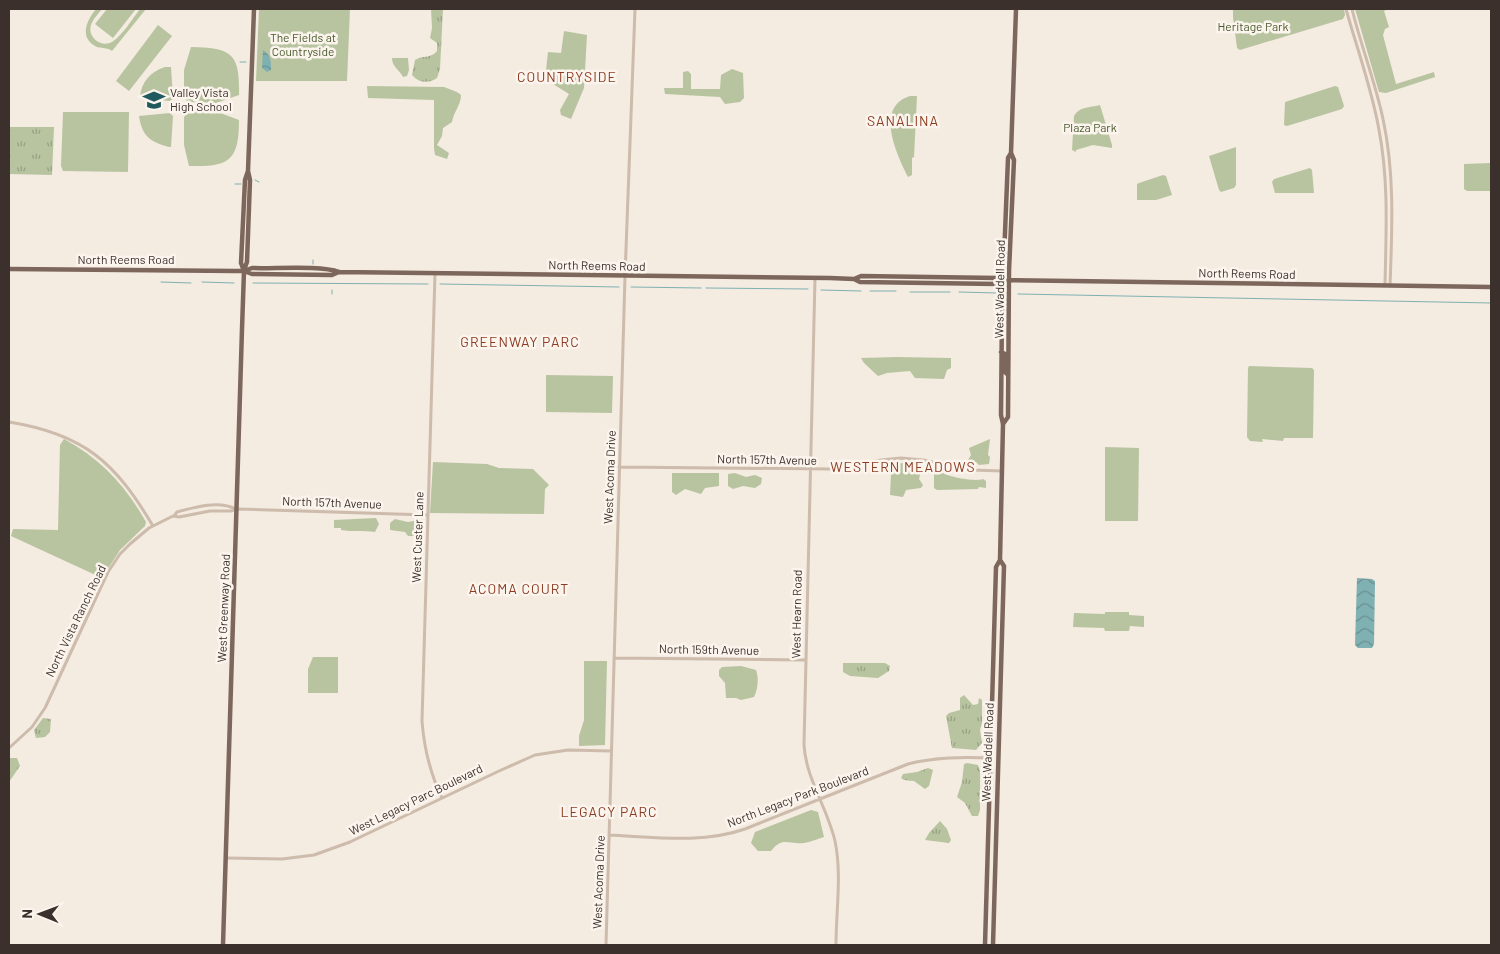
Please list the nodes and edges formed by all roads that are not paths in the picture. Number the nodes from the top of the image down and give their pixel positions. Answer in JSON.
{"nodes":[{"id":1,"x":254,"y":9,"type":"edge"},
{"id":2,"x":635,"y":9,"type":"edge"},
{"id":3,"x":1016,"y":9,"type":"edge"},
{"id":4,"x":1346,"y":9,"type":"edge"},
{"id":5,"x":1352,"y":9,"type":"edge"},
{"id":6,"x":1011,"y":152,"type":"junction"},
{"id":7,"x":1007,"y":176,"type":"junction"},
{"id":8,"x":1012,"y":218,"type":"junction"},
{"id":9,"x":9,"y":270,"type":"edge"},
{"id":10,"x":244,"y":271,"type":"junction"},
{"id":11,"x":435,"y":274,"type":"junction"},
{"id":12,"x":625,"y":276,"type":"junction"},
{"id":13,"x":815,"y":278,"type":"junction"},
{"id":14,"x":1002,"y":280,"type":"junction"},
{"id":15,"x":1009,"y":280,"type":"junction"},
{"id":16,"x":1388,"y":286,"type":"junction"},
{"id":17,"x":1491,"y":287,"type":"edge"},
{"id":18,"x":1001,"y":352,"type":"junction"},
{"id":19,"x":1008,"y":375,"type":"junction"},
{"id":20,"x":9,"y":422,"type":"edge"},
{"id":21,"x":1004,"y":424,"type":"junction"},
{"id":22,"x":619,"y":467,"type":"junction"},
{"id":23,"x":810,"y":469,"type":"junction"},
{"id":24,"x":1003,"y":471,"type":"junction"},
{"id":25,"x":237,"y":509,"type":"junction"},
{"id":26,"x":427,"y":515,"type":"junction"},
{"id":27,"x":152,"y":526,"type":"junction"},
{"id":28,"x":1000,"y":560,"type":"junction"},
{"id":29,"x":614,"y":658,"type":"junction"},
{"id":30,"x":805,"y":660,"type":"junction"},
{"id":31,"x":9,"y":748,"type":"edge"},
{"id":32,"x":611,"y":751,"type":"junction"},
{"id":33,"x":991,"y":758,"type":"junction"},
{"id":34,"x":442,"y":798,"type":"junction"},
{"id":35,"x":819,"y":799,"type":"junction"},
{"id":36,"x":609,"y":835,"type":"junction"},
{"id":37,"x":226,"y":858,"type":"junction"},
{"id":38,"x":223,"y":945,"type":"edge"},
{"id":39,"x":606,"y":945,"type":"edge"},
{"id":40,"x":836,"y":945,"type":"edge"},
{"id":41,"x":985,"y":945,"type":"edge"},
{"id":42,"x":993,"y":945,"type":"edge"}],
"edges":[{"from":1,"to":10,"type":"main road","name":"West Greenway Road"},
{"from":2,"to":12,"type":"street","name":"West Acoma Drive"},
{"from":3,"to":6,"type":"main road","name":"West Waddell Road"},
{"from":4,"to":16,"type":"street"},
{"from":5,"to":16,"type":"street"},
{"from":6,"to":7,"type":"main road","name":"West Waddell Road"},
{"from":6,"to":8,"type":"main road","name":"West Waddell Road"},
{"from":7,"to":8,"type":"main road"},
{"from":7,"to":14,"type":"main road","name":"West Waddell Road"},
{"from":8,"to":15,"type":"main road","name":"West Waddell Road"},
{"from":9,"to":10,"type":"main road","name":"North Reems Road"},
{"from":10,"to":11,"type":"main road","name":"North Reems Road"},
{"from":10,"to":25,"type":"main road","name":"West Greenway Road"},
{"from":11,"to":12,"type":"main road","name":"North Reems Road"},
{"from":11,"to":26,"type":"street","name":"West Custer Lane"},
{"from":12,"to":13,"type":"main road","name":"North Reems Road"},
{"from":12,"to":22,"type":"street","name":"West Acoma Drive"},
{"from":13,"to":14,"type":"main road","name":"North Reems Road"},
{"from":13,"to":23,"type":"street","name":"West Hearn Road"},
{"from":14,"to":15,"type":"main road","name":"North Reems Road"},
{"from":14,"to":18,"type":"main road","name":"West Waddell Road"},
{"from":15,"to":16,"type":"main road","name":"North Reems Road"},
{"from":15,"to":19,"type":"main road","name":"West Waddell Road"},
{"from":16,"to":17,"type":"main road","name":"North Reems Road"},
{"from":18,"to":19,"type":"main road"},
{"from":18,"to":21,"type":"main road","name":"West Waddell Road"},
{"from":19,"to":21,"type":"main road","name":"West Waddell Road"},
{"from":20,"to":27,"type":"street"},
{"from":21,"to":24,"type":"main road","name":"West Waddell Road"},
{"from":22,"to":23,"type":"street","name":"North 157th Avenue"},
{"from":22,"to":29,"type":"street","name":"West Acoma Drive"},
{"from":23,"to":24,"type":"street","name":"North 157th Avenue"},
{"from":23,"to":30,"type":"street","name":"West Hearn Road"},
{"from":24,"to":28,"type":"main road","name":"West Waddell Road"},
{"from":25,"to":26,"type":"street","name":"North 157th Avenue"},
{"from":25,"to":27,"type":"street","name":"North Vista Ranch Road"},
{"from":25,"to":37,"type":"main road","name":"West Greenway Road"},
{"from":26,"to":34,"type":"street","name":"West Custer Lane"},
{"from":27,"to":31,"type":"street","name":"North Vista Ranch Road"},
{"from":28,"to":33,"type":"main road","name":"West Waddell Road"},
{"from":28,"to":42,"type":"main road","name":"West Waddell Road"},
{"from":29,"to":30,"type":"street","name":"North 159th Avenue"},
{"from":29,"to":32,"type":"street","name":"West Acoma Drive"},
{"from":30,"to":35,"type":"street","name":"West Hearn Road"},
{"from":32,"to":34,"type":"street","name":"West Legacy Parc Boulevard"},
{"from":32,"to":36,"type":"street","name":"West Acoma Drive"},
{"from":33,"to":35,"type":"street","name":"North Legacy Park Boulevard"},
{"from":33,"to":41,"type":"main road","name":"West Waddell Road"},
{"from":34,"to":37,"type":"street","name":"West Legacy Parc Boulevard"},
{"from":35,"to":36,"type":"street","name":"North Legacy Park Boulevard"},
{"from":35,"to":40,"type":"street","name":"West Hearn Road"},
{"from":36,"to":39,"type":"street","name":"West Acoma Drive"},
{"from":37,"to":38,"type":"main road","name":"West Greenway Road"}]}
